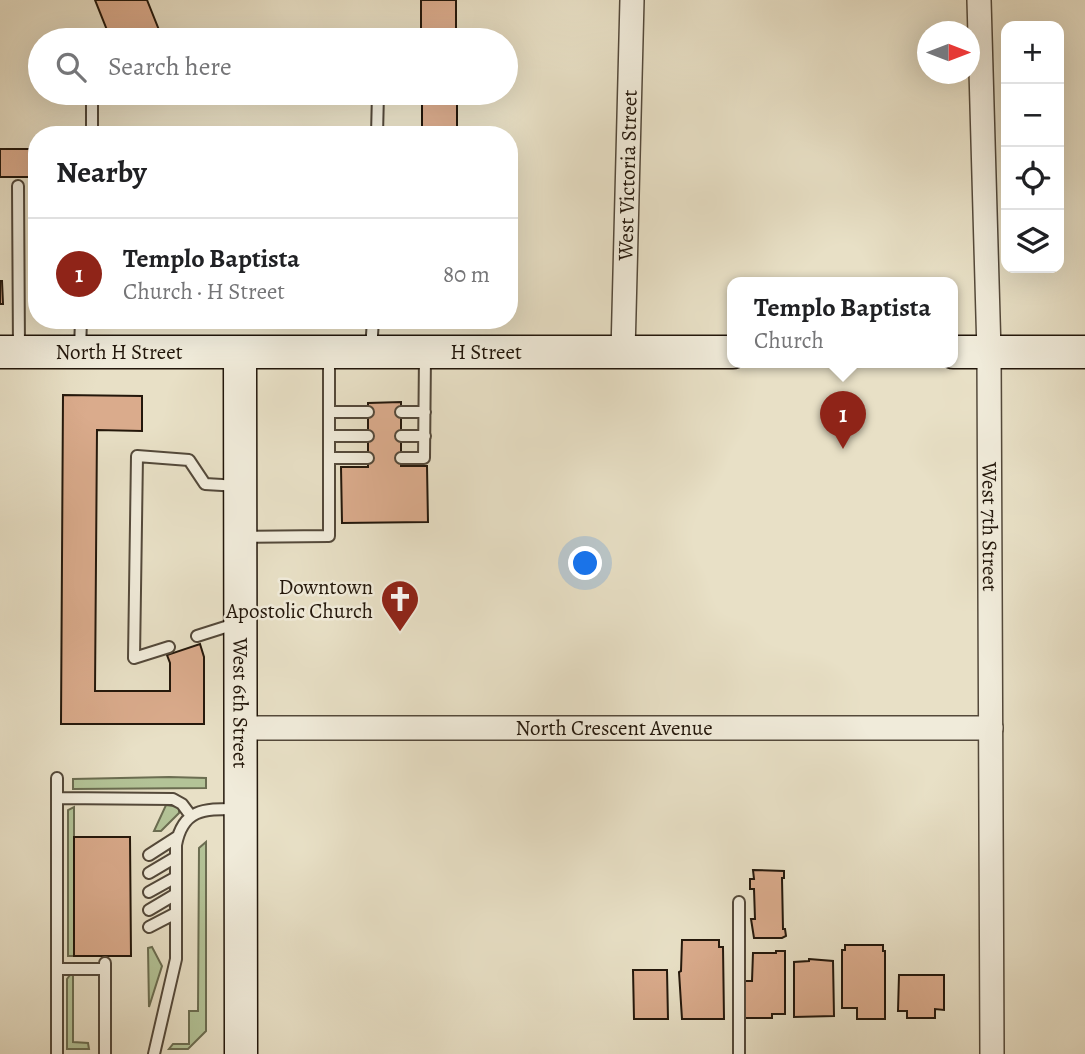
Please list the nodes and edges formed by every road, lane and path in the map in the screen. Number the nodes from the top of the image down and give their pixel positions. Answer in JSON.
{"nodes":[{"id":1,"x":632,"y":0,"type":"edge"},
{"id":2,"x":979,"y":0,"type":"edge"},
{"id":3,"x":92,"y":105,"type":"edge"},
{"id":4,"x":378,"y":105,"type":"edge"},
{"id":5,"x":92,"y":126,"type":"edge"},
{"id":6,"x":377,"y":126,"type":"edge"},
{"id":7,"x":18,"y":186,"type":"dead end"},
{"id":8,"x":80,"y":329,"type":"edge"},
{"id":9,"x":372,"y":329,"type":"edge"},
{"id":10,"x":10,"y":352,"type":"edge"},
{"id":11,"x":623,"y":352,"type":"junction"},
{"id":12,"x":727,"y":352,"type":"edge"},
{"id":13,"x":958,"y":352,"type":"edge"},
{"id":14,"x":989,"y":352,"type":"junction"},
{"id":15,"x":1085,"y":352,"type":"edge"},
{"id":16,"x":80,"y":353,"type":"junction"},
{"id":17,"x":240,"y":353,"type":"junction"},
{"id":18,"x":329,"y":353,"type":"junction"},
{"id":19,"x":371,"y":353,"type":"junction"},
{"id":20,"x":425,"y":353,"type":"junction"},
{"id":21,"x":329,"y":412,"type":"junction"},
{"id":22,"x":368,"y":412,"type":"dead end"},
{"id":23,"x":401,"y":412,"type":"dead end"},
{"id":24,"x":425,"y":412,"type":"junction"},
{"id":25,"x":329,"y":436,"type":"junction"},
{"id":26,"x":368,"y":436,"type":"dead end"},
{"id":27,"x":401,"y":436,"type":"dead end"},
{"id":28,"x":425,"y":436,"type":"junction"},
{"id":29,"x":329,"y":458,"type":"junction"},
{"id":30,"x":368,"y":458,"type":"dead end"},
{"id":31,"x":401,"y":458,"type":"dead end"},
{"id":32,"x":240,"y":486,"type":"junction"},
{"id":33,"x":240,"y":537,"type":"junction"},
{"id":34,"x":240,"y":623,"type":"junction"},
{"id":35,"x":197,"y":636,"type":"dead end"},
{"id":36,"x":169,"y":647,"type":"dead end"},
{"id":37,"x":240,"y":728,"type":"junction"},
{"id":38,"x":990,"y":729,"type":"junction"},
{"id":39,"x":57,"y":778,"type":"dead end"},
{"id":40,"x":57,"y":798,"type":"junction"},
{"id":41,"x":240,"y":809,"type":"junction"},
{"id":42,"x":191,"y":816,"type":"junction"},
{"id":43,"x":177,"y":837,"type":"junction"},
{"id":44,"x":149,"y":855,"type":"dead end"},
{"id":45,"x":176,"y":857,"type":"junction"},
{"id":46,"x":149,"y":873,"type":"dead end"},
{"id":47,"x":176,"y":877,"type":"junction"},
{"id":48,"x":149,"y":892,"type":"dead end"},
{"id":49,"x":176,"y":894,"type":"junction"},
{"id":50,"x":739,"y":902,"type":"dead end"},
{"id":51,"x":149,"y":910,"type":"dead end"},
{"id":52,"x":176,"y":913,"type":"junction"},
{"id":53,"x":149,"y":927,"type":"dead end"},
{"id":54,"x":58,"y":969,"type":"junction"},
{"id":55,"x":57,"y":1054,"type":"edge"},
{"id":56,"x":106,"y":1054,"type":"edge"},
{"id":57,"x":154,"y":1054,"type":"edge"},
{"id":58,"x":241,"y":1054,"type":"edge"},
{"id":59,"x":739,"y":1054,"type":"edge"},
{"id":60,"x":992,"y":1054,"type":"edge"}],
"edges":[{"from":1,"to":11,"type":"street","name":"West Victoria Street"},
{"from":2,"to":14,"type":"street","name":"West 7th Street"},
{"from":3,"to":5,"type":"lane"},
{"from":4,"to":6,"type":"lane"},
{"from":7,"to":10,"type":"lane"},
{"from":8,"to":16,"type":"lane"},
{"from":9,"to":19,"type":"lane"},
{"from":10,"to":16,"type":"street","name":"North H Street"},
{"from":11,"to":12,"type":"street","name":"H Street"},
{"from":11,"to":20,"type":"street","name":"H Street"},
{"from":13,"to":14,"type":"street"},
{"from":14,"to":15,"type":"street"},
{"from":14,"to":38,"type":"street","name":"West 7th Street"},
{"from":16,"to":17,"type":"street","name":"North H Street"},
{"from":17,"to":18,"type":"street","name":"H Street"},
{"from":17,"to":32,"type":"street","name":"West 6th Street"},
{"from":18,"to":19,"type":"street","name":"H Street"},
{"from":18,"to":21,"type":"lane"},
{"from":19,"to":20,"type":"street","name":"H Street"},
{"from":20,"to":24,"type":"lane"},
{"from":21,"to":22,"type":"lane"},
{"from":21,"to":25,"type":"lane"},
{"from":23,"to":24,"type":"lane"},
{"from":24,"to":28,"type":"lane"},
{"from":25,"to":26,"type":"lane"},
{"from":25,"to":29,"type":"lane"},
{"from":27,"to":28,"type":"lane"},
{"from":28,"to":31,"type":"lane"},
{"from":29,"to":30,"type":"lane"},
{"from":29,"to":33,"type":"lane"},
{"from":32,"to":33,"type":"street","name":"West 6th Street"},
{"from":32,"to":36,"type":"lane"},
{"from":33,"to":34,"type":"street","name":"West 6th Street"},
{"from":34,"to":35,"type":"lane"},
{"from":34,"to":37,"type":"street","name":"West 6th Street"},
{"from":37,"to":38,"type":"street","name":"North Crescent Avenue"},
{"from":37,"to":41,"type":"street","name":"West 6th Street"},
{"from":38,"to":60,"type":"street","name":"West 7th Street"},
{"from":39,"to":40,"type":"lane"},
{"from":40,"to":42,"type":"lane"},
{"from":40,"to":54,"type":"lane"},
{"from":41,"to":42,"type":"lane"},
{"from":41,"to":58,"type":"street","name":"West 6th Street"},
{"from":42,"to":43,"type":"lane"},
{"from":43,"to":44,"type":"lane"},
{"from":43,"to":45,"type":"lane"},
{"from":45,"to":46,"type":"lane"},
{"from":45,"to":47,"type":"lane"},
{"from":47,"to":48,"type":"lane"},
{"from":47,"to":49,"type":"lane"},
{"from":49,"to":51,"type":"lane"},
{"from":49,"to":52,"type":"lane"},
{"from":50,"to":59,"type":"lane"},
{"from":52,"to":53,"type":"lane"},
{"from":52,"to":57,"type":"lane"},
{"from":54,"to":55,"type":"lane"},
{"from":54,"to":56,"type":"lane"}]}
